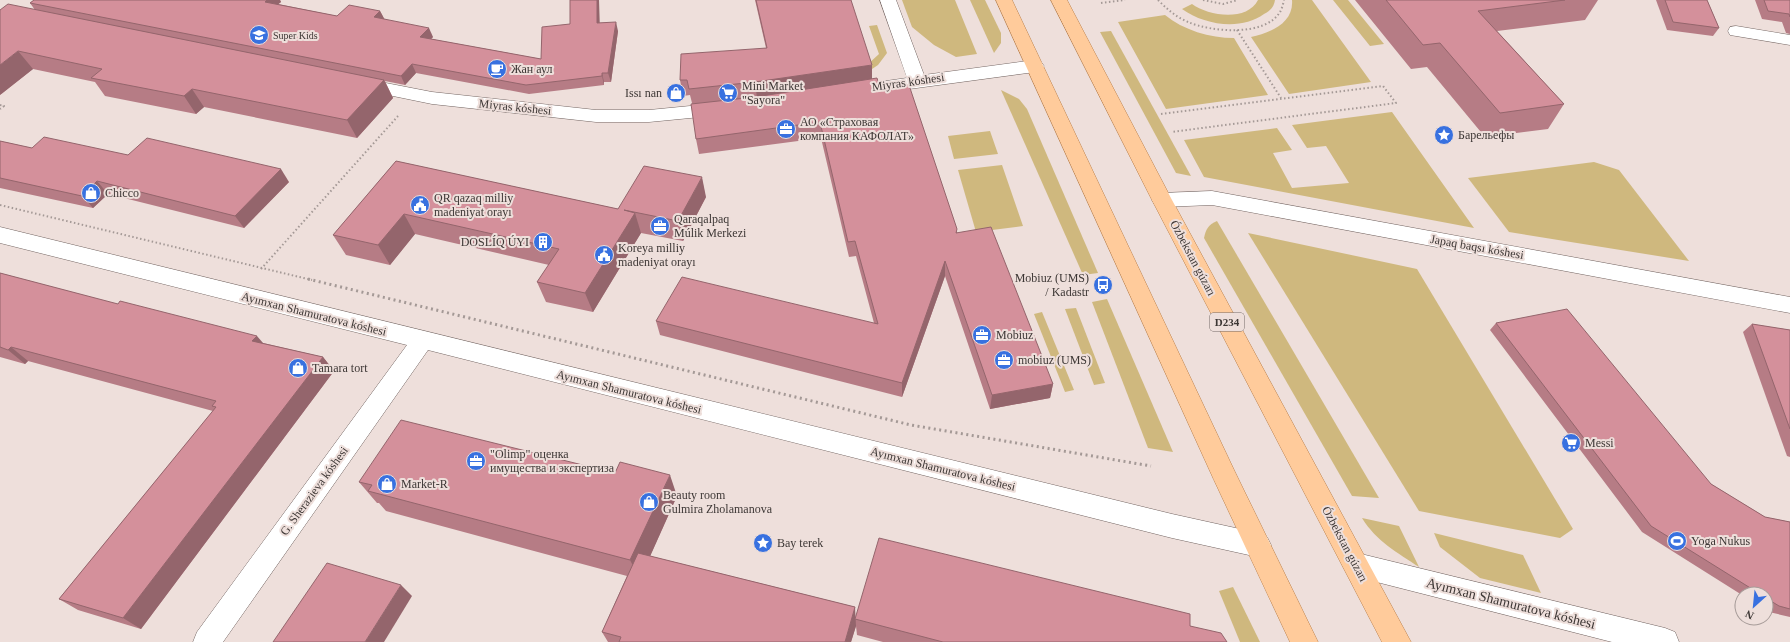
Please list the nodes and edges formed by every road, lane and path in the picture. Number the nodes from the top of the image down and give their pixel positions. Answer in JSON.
{"nodes":[{"id":1,"x":888,"y":0,"type":"edge"},
{"id":2,"x":1004,"y":0,"type":"edge"},
{"id":3,"x":1059,"y":0,"type":"edge"},
{"id":4,"x":1125,"y":0,"type":"edge"},
{"id":5,"x":1158,"y":0,"type":"edge"},
{"id":6,"x":1203,"y":0,"type":"edge"},
{"id":7,"x":1238,"y":0,"type":"edge"},
{"id":8,"x":1284,"y":0,"type":"edge"},
{"id":9,"x":1101,"y":2,"type":"dead end"},
{"id":10,"x":1236,"y":30,"type":"junction"},
{"id":11,"x":1736,"y":31,"type":"dead end"},
{"id":12,"x":1790,"y":40,"type":"edge"},
{"id":13,"x":1035,"y":66,"type":"junction"},
{"id":14,"x":917,"y":80,"type":"junction"},
{"id":15,"x":347,"y":81,"type":"edge"},
{"id":16,"x":833,"y":93,"type":"edge"},
{"id":17,"x":417,"y":95,"type":"junction"},
{"id":18,"x":1281,"y":98,"type":"junction"},
{"id":19,"x":0,"y":105,"type":"edge"},
{"id":20,"x":735,"y":107,"type":"edge"},
{"id":21,"x":0,"y":109,"type":"edge"},
{"id":22,"x":1161,"y":114,"type":"dead end"},
{"id":23,"x":1171,"y":132,"type":"dead end"},
{"id":24,"x":1162,"y":200,"type":"junction"},
{"id":25,"x":0,"y":205,"type":"edge"},
{"id":26,"x":0,"y":235,"type":"edge"},
{"id":27,"x":262,"y":269,"type":"junction"},
{"id":28,"x":239,"y":294,"type":"junction"},
{"id":29,"x":1790,"y":305,"type":"edge"},
{"id":30,"x":422,"y":341,"type":"junction"},
{"id":31,"x":1151,"y":466,"type":"dead end"},
{"id":32,"x":1258,"y":545,"type":"junction"},
{"id":33,"x":1357,"y":565,"type":"junction"},
{"id":34,"x":207,"y":642,"type":"edge"},
{"id":35,"x":1304,"y":642,"type":"edge"},
{"id":36,"x":1397,"y":642,"type":"edge"},
{"id":37,"x":1665,"y":642,"type":"edge"}],
"edges":[{"from":1,"to":14,"type":"street"},
{"from":2,"to":13,"type":"main road"},
{"from":3,"to":24,"type":"main road","name":"Ózbekstan gúzarı","number":"D234"},
{"from":4,"to":9,"type":"path"},
{"from":5,"to":10,"type":"path"},
{"from":6,"to":7,"type":"path"},
{"from":8,"to":10,"type":"path"},
{"from":10,"to":18,"type":"path"},
{"from":11,"to":12,"type":"street"},
{"from":13,"to":14,"type":"street","name":"Miyras kóshesi"},
{"from":13,"to":32,"type":"main road"},
{"from":14,"to":16,"type":"street","name":"Miyras kóshesi"},
{"from":15,"to":17,"type":"street","name":"Miyras kóshesi"},
{"from":17,"to":20,"type":"street","name":"Miyras kóshesi"},
{"from":17,"to":27,"type":"path"},
{"from":18,"to":22,"type":"path"},
{"from":18,"to":23,"type":"path"},
{"from":19,"to":21,"type":"path"},
{"from":24,"to":29,"type":"street","name":"Japaq baqsı kóshesi"},
{"from":24,"to":33,"type":"main road","name":"Ózbekstan gúzarı","number":"D234"},
{"from":25,"to":27,"type":"path"},
{"from":26,"to":28,"type":"street","name":"Ayımxan Shamuratova kóshesi"},
{"from":27,"to":28,"type":"path"},
{"from":27,"to":31,"type":"path"},
{"from":28,"to":30,"type":"street","name":"Ayımxan Shamuratova kóshesi"},
{"from":30,"to":32,"type":"street","name":"Ayımxan Shamuratova kóshesi"},
{"from":30,"to":34,"type":"street","name":"G. Sherazieva kóshesi"},
{"from":32,"to":35,"type":"main road"},
{"from":33,"to":36,"type":"main road","name":"Ózbekstan gúzarı","number":"D234"},
{"from":33,"to":37,"type":"street","name":"Ayımxan Shamuratova kóshesi"}]}
